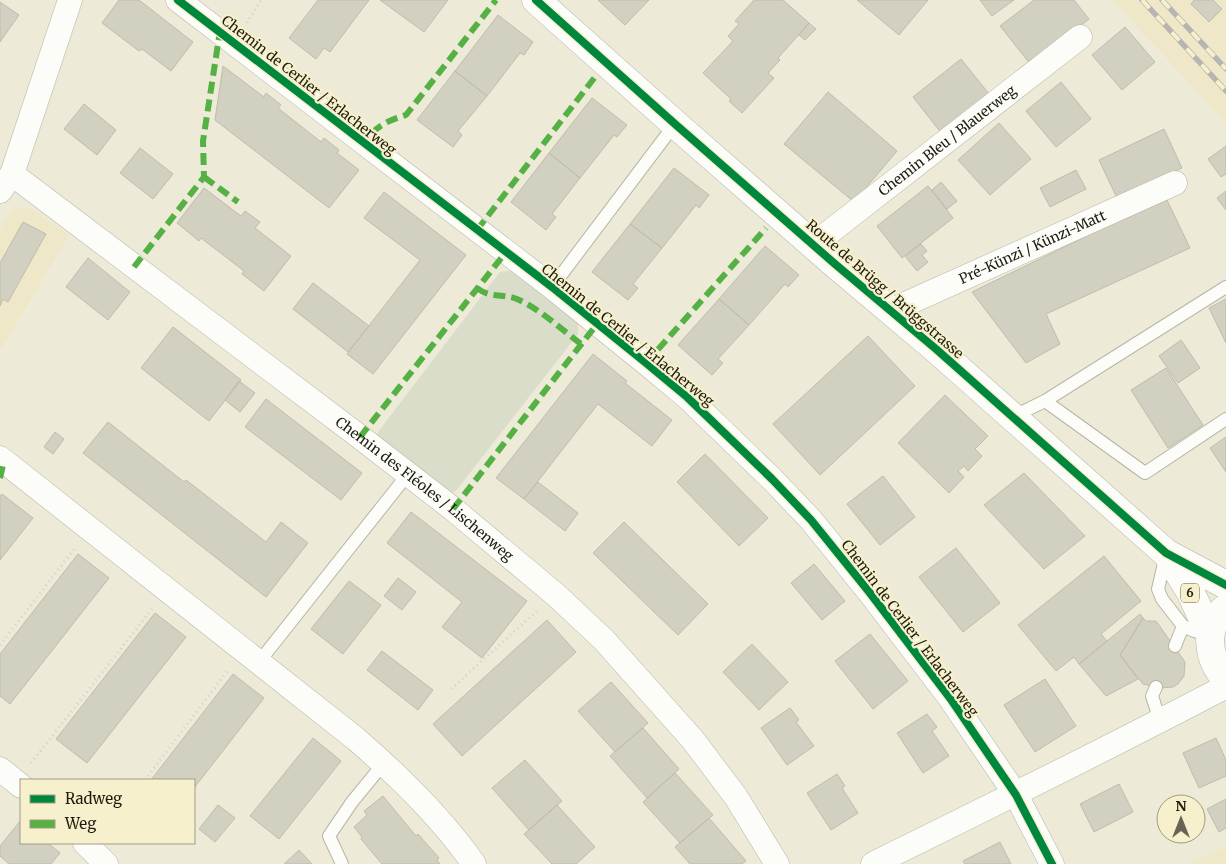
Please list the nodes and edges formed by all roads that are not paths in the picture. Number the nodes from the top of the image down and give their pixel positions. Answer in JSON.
{"nodes":[{"id":1,"x":70,"y":0,"type":"edge"},
{"id":2,"x":178,"y":0,"type":"edge"},
{"id":3,"x":536,"y":0,"type":"edge"},
{"id":4,"x":1080,"y":37,"type":"dead end"},
{"id":5,"x":675,"y":124,"type":"junction"},
{"id":6,"x":6,"y":183,"type":"edge"},
{"id":7,"x":1174,"y":183,"type":"dead end"},
{"id":8,"x":813,"y":245,"type":"junction"},
{"id":9,"x":1226,"y":287,"type":"edge"},
{"id":10,"x":552,"y":288,"type":"junction"},
{"id":11,"x":890,"y":311,"type":"junction"},
{"id":12,"x":1045,"y":401,"type":"junction"},
{"id":13,"x":1012,"y":417,"type":"junction"},
{"id":14,"x":1226,"y":419,"type":"edge"},
{"id":15,"x":0,"y":458,"type":"edge"},
{"id":16,"x":408,"y":474,"type":"junction"},
{"id":17,"x":1166,"y":553,"type":"junction"},
{"id":18,"x":1226,"y":585,"type":"edge"},
{"id":19,"x":1226,"y":608,"type":"edge"},
{"id":20,"x":1183,"y":626,"type":"junction"},
{"id":21,"x":1210,"y":635,"type":"junction"},
{"id":22,"x":1174,"y":646,"type":"dead end"},
{"id":23,"x":252,"y":656,"type":"junction"},
{"id":24,"x":1226,"y":681,"type":"edge"},
{"id":25,"x":1156,"y":686,"type":"dead end"},
{"id":26,"x":1160,"y":722,"type":"junction"},
{"id":27,"x":384,"y":762,"type":"junction"},
{"id":28,"x":1016,"y":794,"type":"junction"},
{"id":29,"x":86,"y":844,"type":"edge"},
{"id":30,"x":106,"y":864,"type":"edge"},
{"id":31,"x":342,"y":864,"type":"edge"},
{"id":32,"x":474,"y":864,"type":"edge"},
{"id":33,"x":777,"y":864,"type":"edge"},
{"id":34,"x":874,"y":864,"type":"edge"},
{"id":35,"x":1052,"y":864,"type":"edge"}],
"edges":[{"from":1,"to":6,"type":"street"},
{"from":2,"to":10,"type":"street","name":"Chemin de Cerlier / Erlacherweg"},
{"from":3,"to":5,"type":"main road","name":"Route de Brügg / Brüggstrasse","number":"6"},
{"from":4,"to":8,"type":"street","name":"Chemin Bleu / Blauerweg"},
{"from":5,"to":8,"type":"main road","name":"Route de Brügg / Brüggstrasse","number":"6"},
{"from":5,"to":10,"type":"lane"},
{"from":6,"to":16,"type":"street","name":"Chemin des Fléoles / Lischenweg"},
{"from":7,"to":11,"type":"street","name":"Pré-Künzi / Künzi-Matt"},
{"from":8,"to":11,"type":"main road","name":"Route de Brügg / Brüggstrasse","number":"6"},
{"from":9,"to":12,"type":"lane"},
{"from":10,"to":28,"type":"street","name":"Chemin de Cerlier / Erlacherweg"},
{"from":11,"to":13,"type":"main road","name":"Route de Brügg / Brüggstrasse","number":"6"},
{"from":12,"to":13,"type":"lane"},
{"from":12,"to":14,"type":"lane"},
{"from":13,"to":17,"type":"main road","name":"Route de Brügg / Brüggstrasse","number":"6"},
{"from":15,"to":23,"type":"street"},
{"from":16,"to":23,"type":"lane"},
{"from":16,"to":33,"type":"street","name":"Chemin des Fléoles / Lischenweg"},
{"from":17,"to":18,"type":"main road","name":"Route de Brügg / Brüggstrasse","number":"6"},
{"from":17,"to":20,"type":"lane"},
{"from":17,"to":21,"type":"main road","name":"Route de Brügg / Brüggstrasse","number":"6"},
{"from":19,"to":21,"type":"main road"},
{"from":20,"to":21,"type":"lane"},
{"from":20,"to":22,"type":"lane"},
{"from":21,"to":24,"type":"main road","name":"Route de Brügg / Brüggstrasse"},
{"from":23,"to":27,"type":"street"},
{"from":24,"to":26,"type":"street"},
{"from":25,"to":26,"type":"lane"},
{"from":26,"to":28,"type":"street"},
{"from":27,"to":31,"type":"lane"},
{"from":27,"to":32,"type":"street"},
{"from":28,"to":34,"type":"street"},
{"from":28,"to":35,"type":"street","name":"Chemin de Cerlier / Erlacherweg"},
{"from":29,"to":30,"type":"street"}]}
